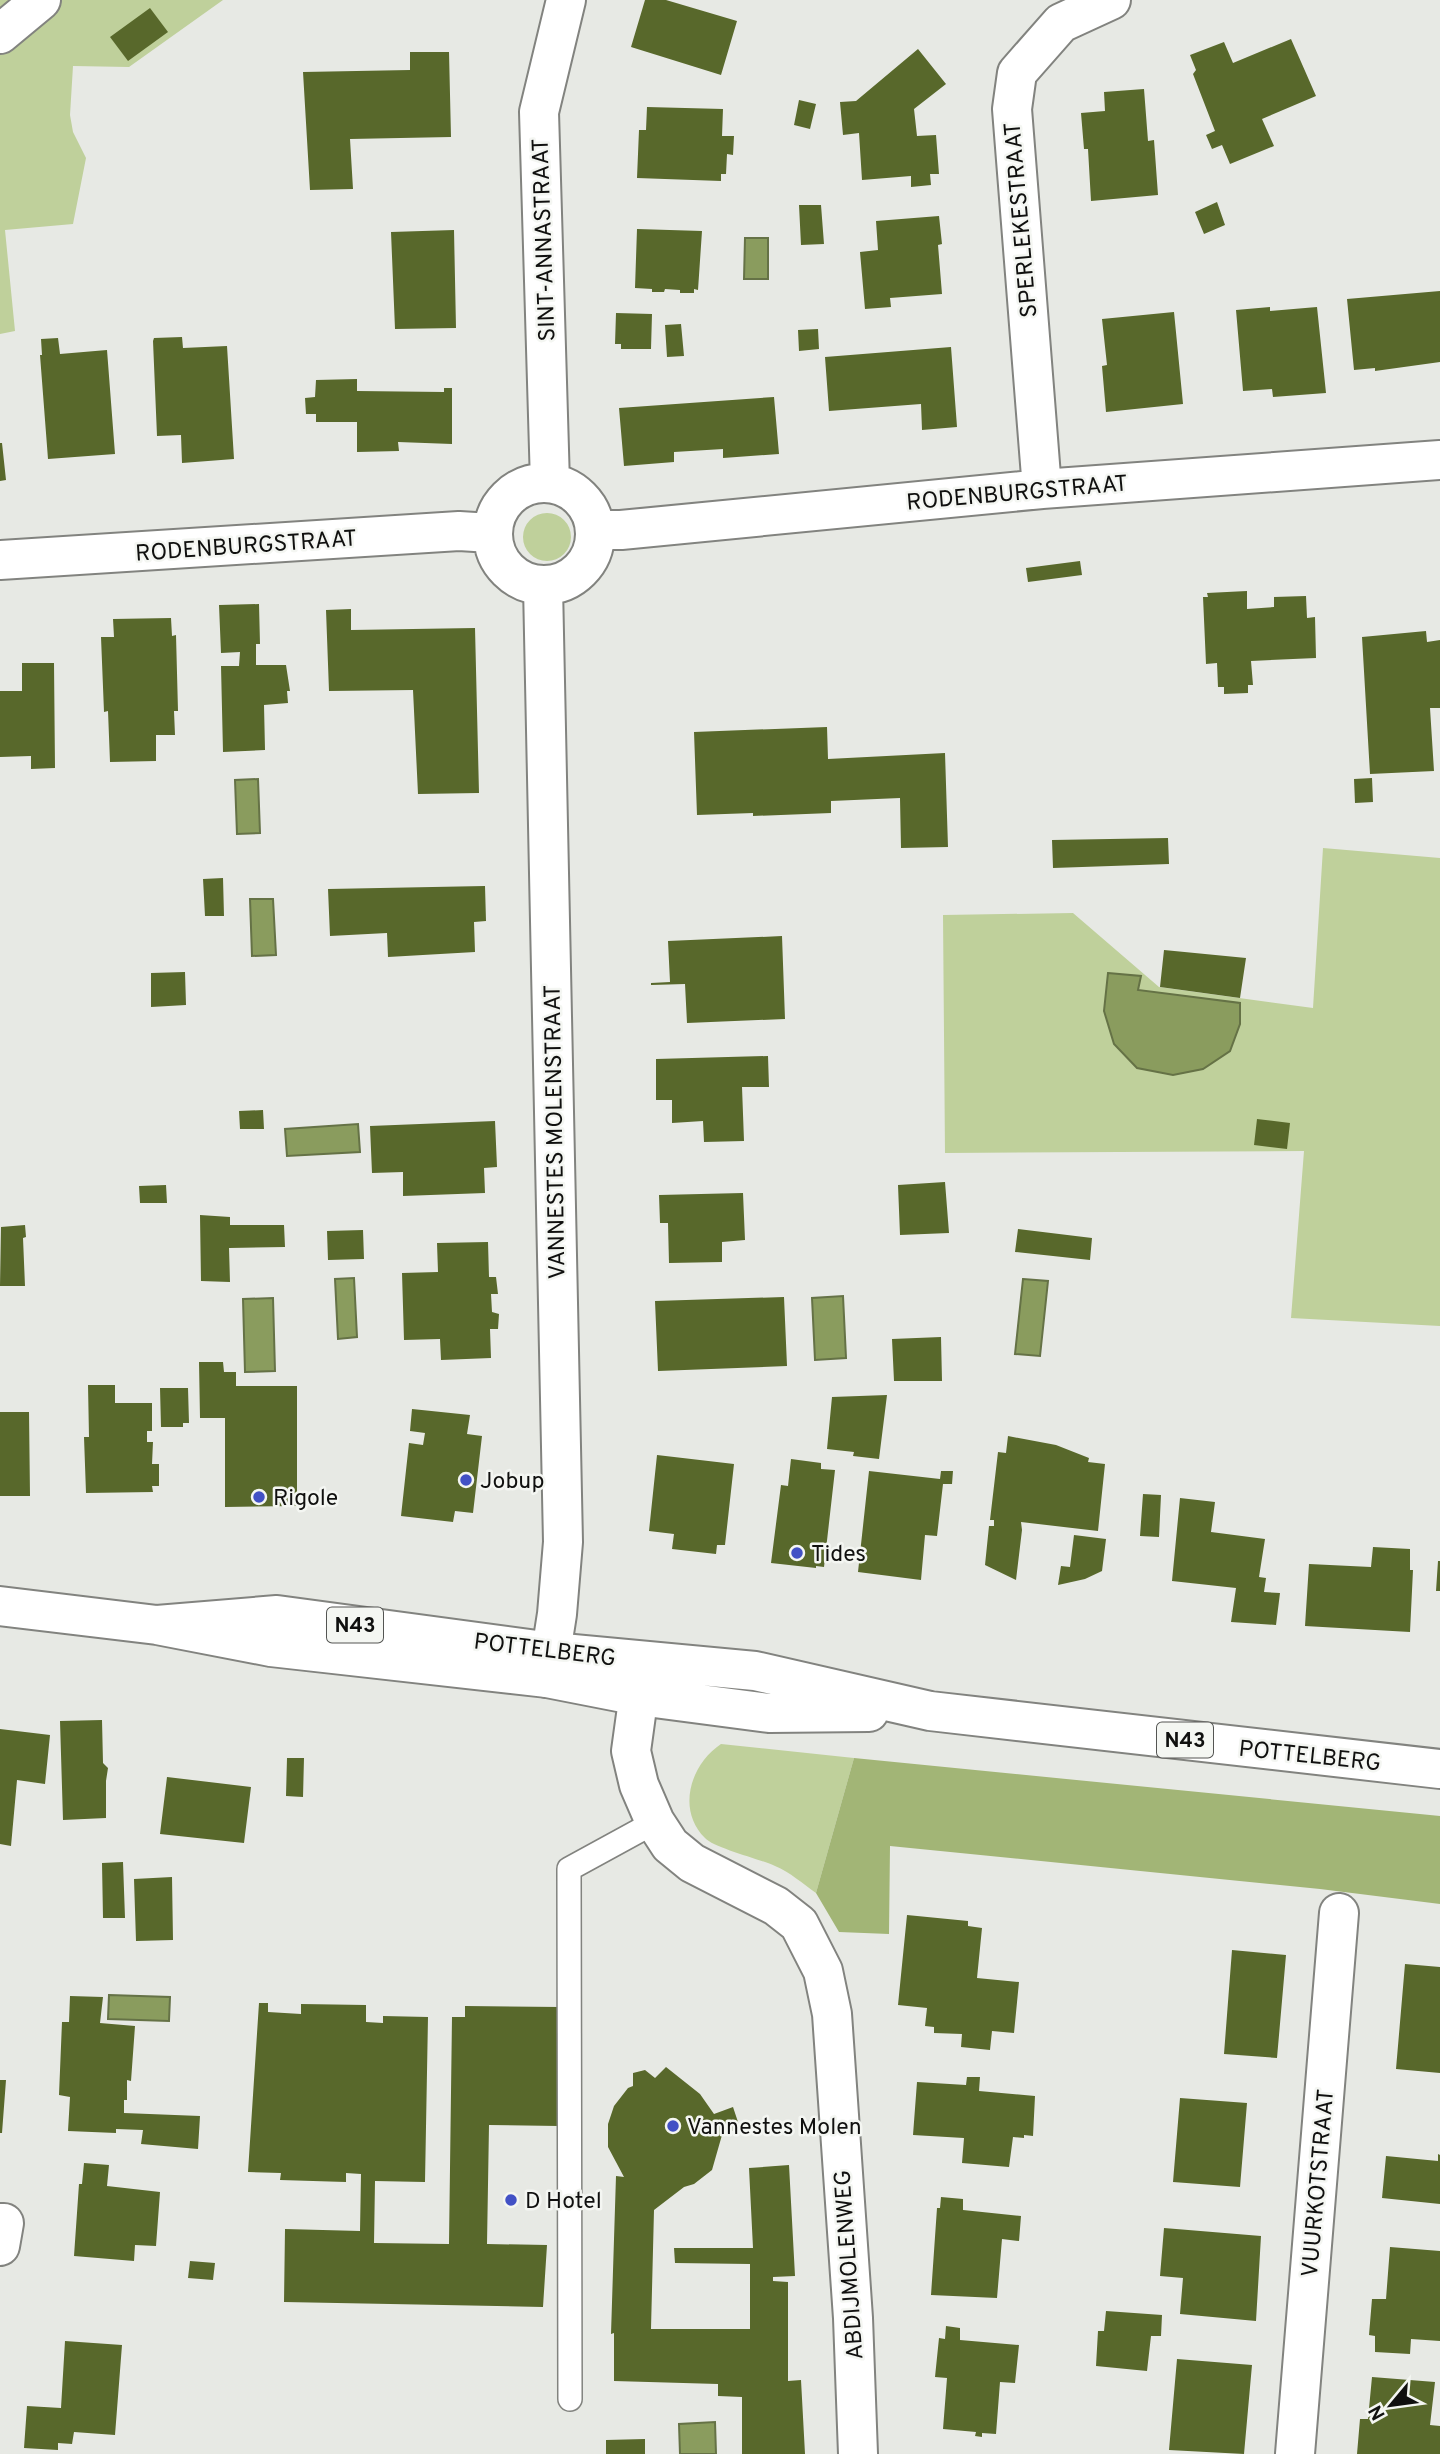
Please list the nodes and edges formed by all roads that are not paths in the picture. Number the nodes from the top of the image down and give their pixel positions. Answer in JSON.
{"nodes":[{"id":1,"x":41,"y":0,"type":"edge"},
{"id":2,"x":566,"y":0,"type":"edge"},
{"id":3,"x":1111,"y":0,"type":"edge"},
{"id":4,"x":0,"y":34,"type":"edge"},
{"id":5,"x":1440,"y":460,"type":"edge"},
{"id":6,"x":550,"y":483,"type":"junction"},
{"id":7,"x":1042,"y":489,"type":"junction"},
{"id":8,"x":595,"y":530,"type":"junction"},
{"id":9,"x":492,"y":533,"type":"junction"},
{"id":10,"x":0,"y":560,"type":"edge"},
{"id":11,"x":543,"y":586,"type":"junction"},
{"id":12,"x":0,"y":1606,"type":"edge"},
{"id":13,"x":549,"y":1665,"type":"junction"},
{"id":14,"x":641,"y":1678,"type":"junction"},
{"id":15,"x":1440,"y":1769,"type":"edge"},
{"id":16,"x":656,"y":1822,"type":"junction"},
{"id":17,"x":1339,"y":1913,"type":"dead end"},
{"id":18,"x":0,"y":2223,"type":"edge"},
{"id":19,"x":0,"y":2246,"type":"edge"},
{"id":20,"x":570,"y":2399,"type":"dead end"},
{"id":21,"x":858,"y":2454,"type":"edge"},
{"id":22,"x":1295,"y":2454,"type":"edge"}],
"edges":[{"from":1,"to":4,"type":"street"},
{"from":2,"to":6,"type":"street","name":"SINT-ANNASTRAAT"},
{"from":3,"to":7,"type":"street","name":"SPERLEKESTRAAT"},
{"from":5,"to":7,"type":"street","name":"RODENBURGSTRAAT"},
{"from":6,"to":8,"type":"street"},
{"from":6,"to":9,"type":"street"},
{"from":7,"to":8,"type":"street","name":"RODENBURGSTRAAT"},
{"from":8,"to":11,"type":"street"},
{"from":9,"to":10,"type":"street","name":"RODENBURGSTRAAT"},
{"from":9,"to":11,"type":"street"},
{"from":11,"to":13,"type":"street","name":"VANNESTES MOLENSTRAAT"},
{"from":12,"to":13,"type":"street","name":"POTTELBERG","number":"N43"},
{"from":13,"to":14,"type":"street","name":"POTTELBERG","number":"N43"},
{"from":14,"to":15,"type":"street","name":"POTTELBERG","number":"N43"},
{"from":14,"to":16,"type":"street","name":"ABDIJMOLENWEG"},
{"from":16,"to":20,"type":"lane"},
{"from":16,"to":21,"type":"street","name":"ABDIJMOLENWEG"},
{"from":17,"to":22,"type":"street","name":"VUURKOTSTRAAT"},
{"from":18,"to":19,"type":"street"}]}
